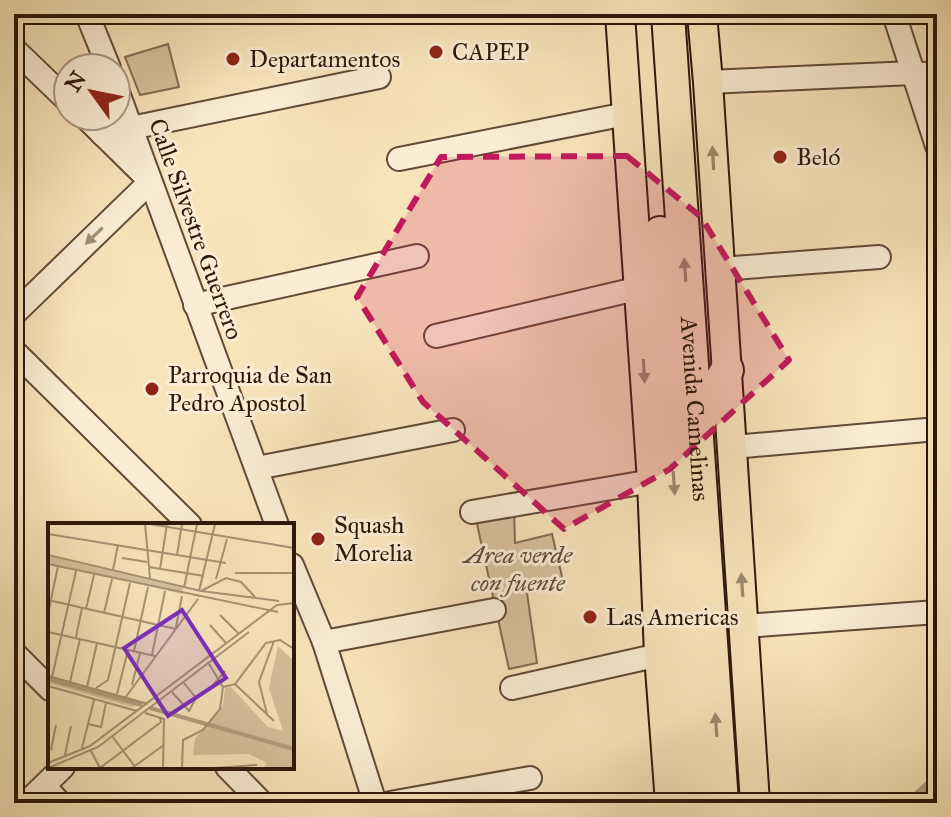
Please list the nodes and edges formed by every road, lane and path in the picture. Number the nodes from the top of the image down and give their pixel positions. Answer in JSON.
{"nodes":[{"id":1,"x":87,"y":14,"type":"edge"},
{"id":2,"x":620,"y":14,"type":"edge"},
{"id":3,"x":647,"y":14,"type":"edge"},
{"id":4,"x":668,"y":14,"type":"edge"},
{"id":5,"x":702,"y":14,"type":"edge"},
{"id":6,"x":894,"y":14,"type":"edge"},
{"id":7,"x":14,"y":49,"type":"edge"},
{"id":8,"x":102,"y":52,"type":"edge"},
{"id":9,"x":913,"y":73,"type":"junction"},
{"id":10,"x":937,"y":75,"type":"edge"},
{"id":11,"x":379,"y":77,"type":"dead end"},
{"id":12,"x":708,"y":82,"type":"junction"},
{"id":13,"x":52,"y":86,"type":"edge"},
{"id":14,"x":626,"y":114,"type":"junction"},
{"id":15,"x":132,"y":126,"type":"joint"},
{"id":16,"x":110,"y":132,"type":"edge"},
{"id":17,"x":102,"y":134,"type":"joint"},
{"id":18,"x":937,"y":146,"type":"edge"},
{"id":19,"x":399,"y":159,"type":"dead end"},
{"id":20,"x":150,"y":182,"type":"junction"},
{"id":21,"x":417,"y":256,"type":"dead end"},
{"id":22,"x":879,"y":257,"type":"dead end"},
{"id":23,"x":720,"y":269,"type":"junction"},
{"id":24,"x":640,"y":288,"type":"junction"},
{"id":25,"x":195,"y":305,"type":"junction"},
{"id":26,"x":14,"y":314,"type":"edge"},
{"id":27,"x":436,"y":336,"type":"dead end"},
{"id":28,"x":14,"y":351,"type":"edge"},
{"id":29,"x":727,"y":370,"type":"junction"},
{"id":30,"x":682,"y":419,"type":"junction"},
{"id":31,"x":937,"y":429,"type":"edge"},
{"id":32,"x":453,"y":430,"type":"dead end"},
{"id":33,"x":649,"y":446,"type":"junction"},
{"id":34,"x":733,"y":447,"type":"junction"},
{"id":35,"x":257,"y":468,"type":"junction"},
{"id":36,"x":652,"y":481,"type":"junction"},
{"id":37,"x":472,"y":512,"type":"dead end"},
{"id":38,"x":188,"y":523,"type":"edge"},
{"id":39,"x":276,"y":523,"type":"edge"},
{"id":40,"x":294,"y":570,"type":"edge"},
{"id":41,"x":494,"y":610,"type":"dead end"},
{"id":42,"x":937,"y":612,"type":"edge"},
{"id":43,"x":745,"y":626,"type":"junction"},
{"id":44,"x":324,"y":642,"type":"junction"},
{"id":45,"x":14,"y":653,"type":"edge"},
{"id":46,"x":659,"y":655,"type":"junction"},
{"id":47,"x":48,"y":687,"type":"edge"},
{"id":48,"x":512,"y":688,"type":"dead end"},
{"id":49,"x":61,"y":769,"type":"edge"},
{"id":50,"x":229,"y":769,"type":"edge"},
{"id":51,"x":530,"y":778,"type":"dead end"},
{"id":52,"x":44,"y":786,"type":"junction"},
{"id":53,"x":26,"y":803,"type":"edge"},
{"id":54,"x":60,"y":803,"type":"edge"},
{"id":55,"x":262,"y":803,"type":"edge"},
{"id":56,"x":375,"y":803,"type":"edge"},
{"id":57,"x":390,"y":803,"type":"edge"},
{"id":58,"x":670,"y":803,"type":"edge"},
{"id":59,"x":696,"y":803,"type":"edge"},
{"id":60,"x":722,"y":803,"type":"edge"},
{"id":61,"x":755,"y":803,"type":"edge"}],
"edges":[{"from":1,"to":8,"type":"street"},
{"from":2,"to":14,"type":"main road","name":"Avenida Camelinas"},
{"from":3,"to":30,"type":"highway","name":"Avenida Camelinas"},
{"from":30,"to":4,"type":"highway","name":"Avenida Camelinas","one_way":true},
{"from":5,"to":12,"type":"main road","name":"Avenida Camelinas"},
{"from":6,"to":9,"type":"street"},
{"from":7,"to":13,"type":"street"},
{"from":9,"to":10,"type":"street"},
{"from":9,"to":12,"type":"street"},
{"from":9,"to":18,"type":"street"},
{"from":11,"to":15,"type":"street"},
{"from":23,"to":12,"type":"main road","name":"Avenida Camelinas","one_way":true},
{"from":14,"to":19,"type":"street"},
{"from":14,"to":24,"type":"main road","name":"Avenida Camelinas"},
{"from":15,"to":20,"type":"street","name":"Calle Silvestre Guerrero"},
{"from":16,"to":17,"type":"street"},
{"from":17,"to":20,"type":"street"},
{"from":20,"to":25,"type":"street","name":"Calle Silvestre Guerrero"},
{"from":20,"to":26,"type":"street","one_way":true},
{"from":21,"to":25,"type":"street"},
{"from":22,"to":23,"type":"street"},
{"from":23,"to":29,"type":"main road","name":"Avenida Camelinas"},
{"from":24,"to":27,"type":"street"},
{"from":24,"to":33,"type":"main road","name":"Avenida Camelinas","one_way":true},
{"from":25,"to":35,"type":"street","name":"Calle Silvestre Guerrero"},
{"from":28,"to":38,"type":"street"},
{"from":29,"to":30,"type":"highway"},
{"from":29,"to":34,"type":"main road","name":"Avenida Camelinas"},
{"from":30,"to":33,"type":"highway"},
{"from":30,"to":59,"type":"highway","name":"Avenida Camelinas","one_way":true},
{"from":60,"to":30,"type":"highway","name":"Avenida Camelinas","one_way":true},
{"from":31,"to":34,"type":"street"},
{"from":32,"to":35,"type":"street"},
{"from":33,"to":36,"type":"main road","name":"Avenida Camelinas"},
{"from":43,"to":34,"type":"main road","name":"Avenida Camelinas","one_way":true},
{"from":35,"to":39,"type":"street","name":"Calle Silvestre Guerrero"},
{"from":36,"to":37,"type":"street"},
{"from":36,"to":46,"type":"main road","name":"Avenida Camelinas"},
{"from":40,"to":44,"type":"street"},
{"from":41,"to":44,"type":"street"},
{"from":42,"to":43,"type":"street"},
{"from":43,"to":61,"type":"main road","name":"Avenida Camelinas"},
{"from":44,"to":56,"type":"street"},
{"from":45,"to":47,"type":"street"},
{"from":46,"to":48,"type":"street"},
{"from":46,"to":58,"type":"main road","name":"Avenida Camelinas"},
{"from":49,"to":52,"type":"street"},
{"from":50,"to":55,"type":"street"},
{"from":51,"to":57,"type":"street"},
{"from":52,"to":53,"type":"street"},
{"from":52,"to":54,"type":"street"}]}
